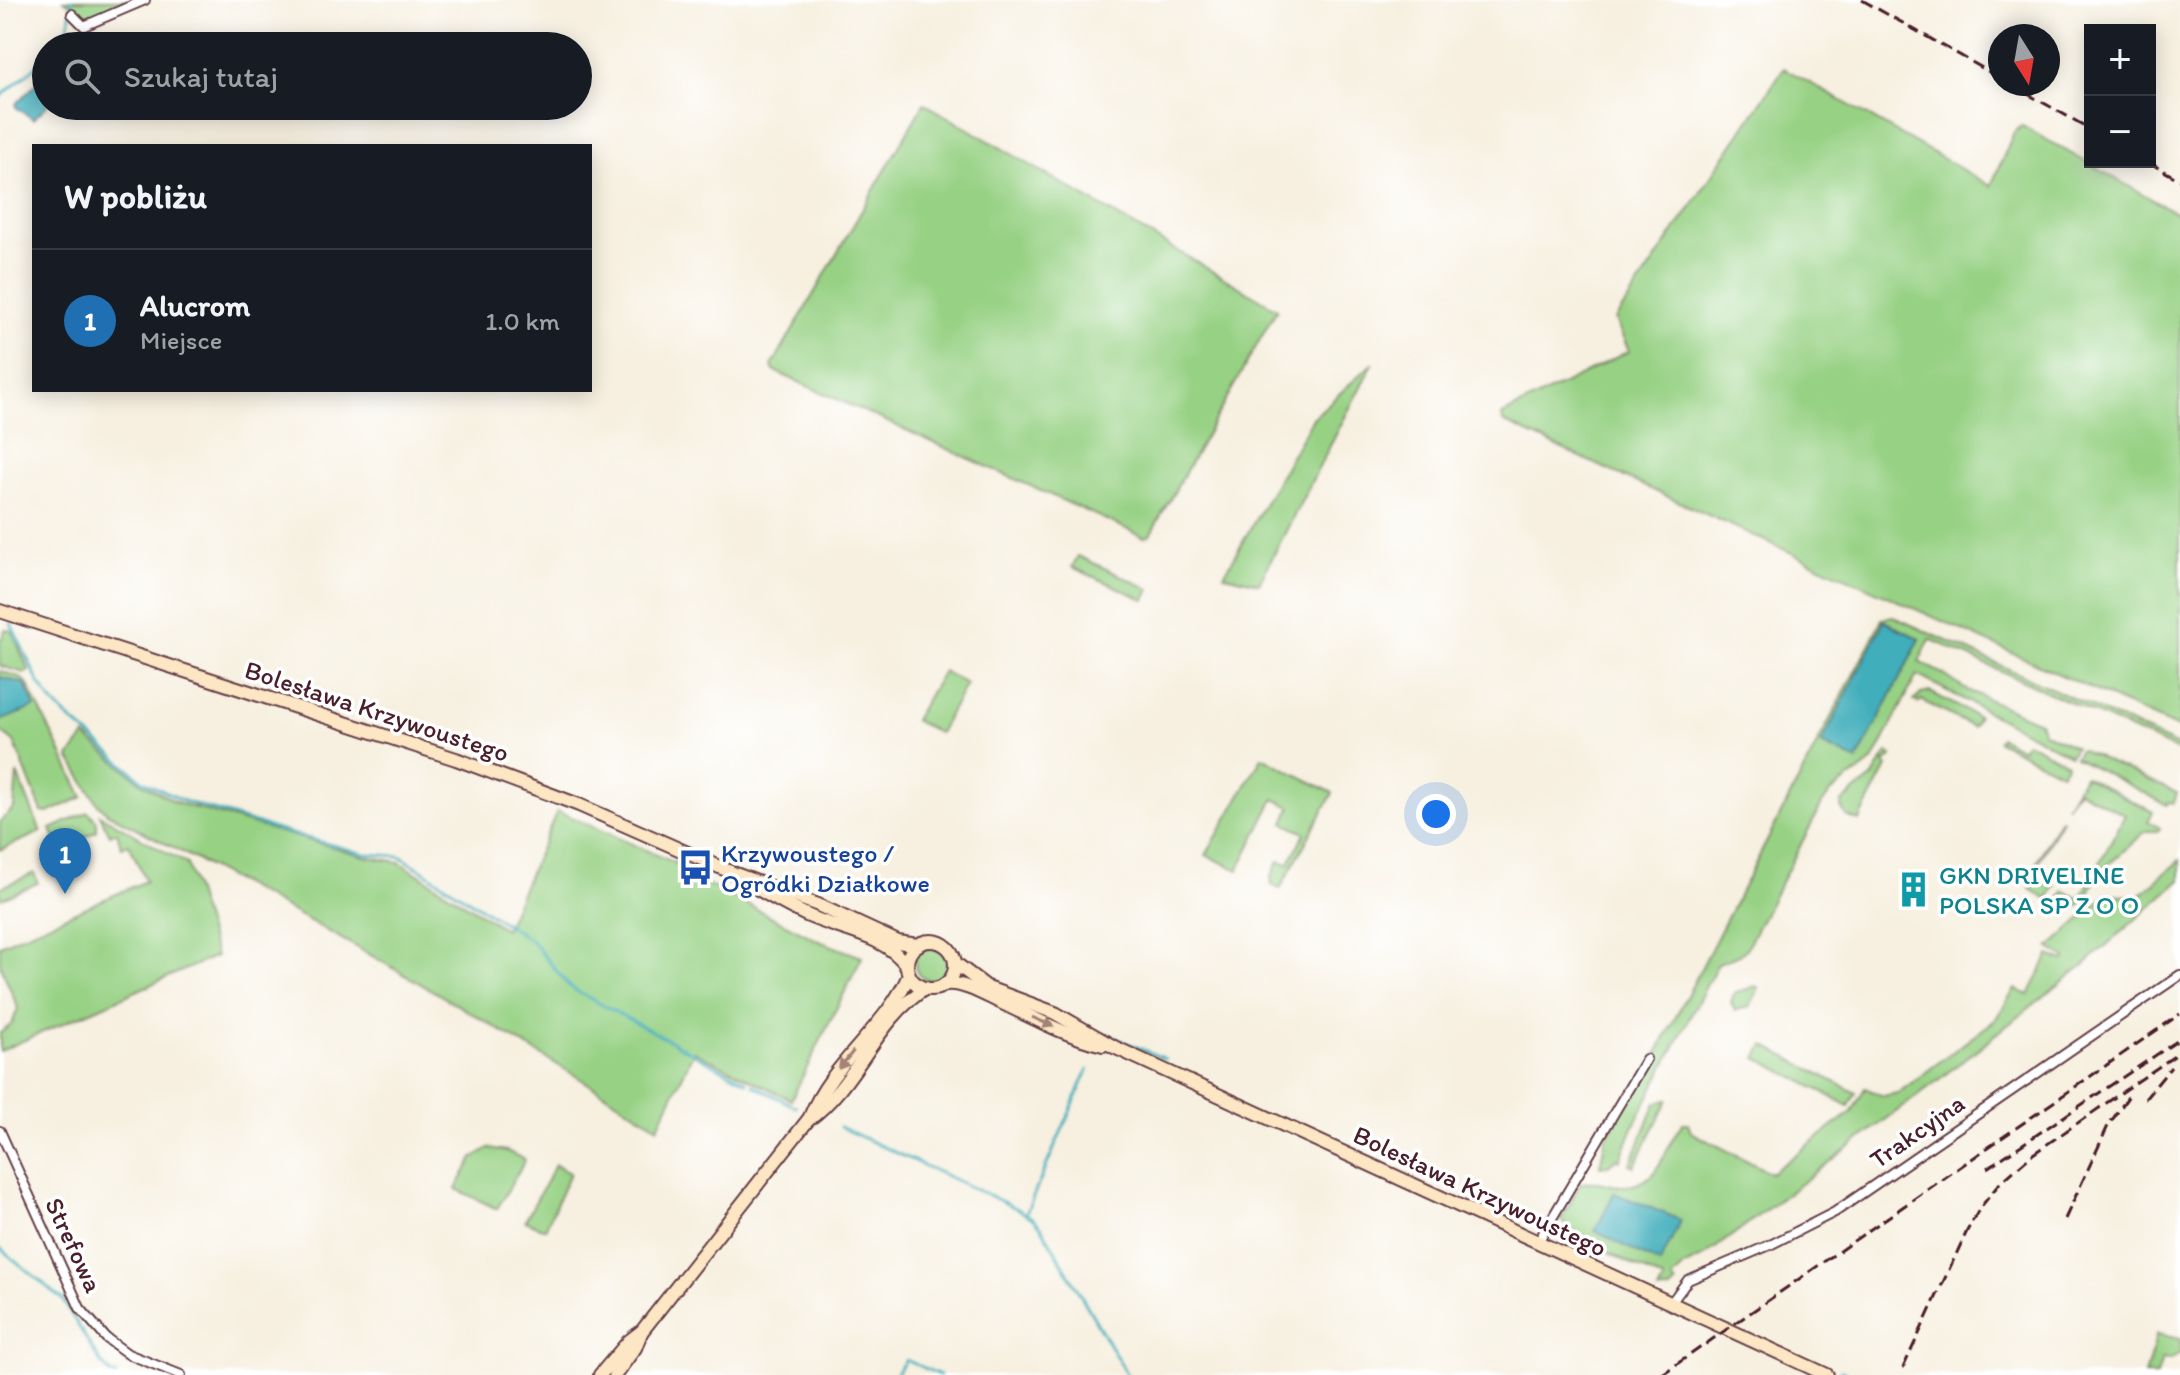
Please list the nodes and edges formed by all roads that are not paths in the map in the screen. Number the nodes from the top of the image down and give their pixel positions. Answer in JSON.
{"nodes":[{"id":1,"x":145,"y":0,"type":"edge"},
{"id":2,"x":72,"y":14,"type":"dead end"},
{"id":3,"x":0,"y":612,"type":"edge"},
{"id":4,"x":733,"y":873,"type":"junction"},
{"id":5,"x":918,"y":945,"type":"junction"},
{"id":6,"x":955,"y":963,"type":"junction"},
{"id":7,"x":908,"y":971,"type":"junction"},
{"id":8,"x":2180,"y":975,"type":"edge"},
{"id":9,"x":945,"y":984,"type":"junction"},
{"id":10,"x":926,"y":988,"type":"junction"},
{"id":11,"x":1114,"y":1047,"type":"junction"},
{"id":12,"x":1646,"y":1059,"type":"dead end"},
{"id":13,"x":808,"y":1120,"type":"junction"},
{"id":14,"x":0,"y":1131,"type":"edge"},
{"id":15,"x":1538,"y":1242,"type":"junction"},
{"id":16,"x":1671,"y":1303,"type":"junction"},
{"id":17,"x":642,"y":1331,"type":"junction"},
{"id":18,"x":181,"y":1375,"type":"edge"},
{"id":19,"x":600,"y":1375,"type":"edge"},
{"id":20,"x":615,"y":1375,"type":"edge"},
{"id":21,"x":1827,"y":1375,"type":"edge"}],
"edges":[{"from":1,"to":2,"type":"street"},
{"from":3,"to":4,"type":"main road","name":"Bolesława Krzywoustego"},
{"from":4,"to":5,"type":"main road","name":"Bolesława Krzywoustego"},
{"from":4,"to":7,"type":"main road","name":"Bolesława Krzywoustego"},
{"from":5,"to":6,"type":"main road"},
{"from":5,"to":7,"type":"main road"},
{"from":6,"to":9,"type":"main road"},
{"from":6,"to":11,"type":"main road","name":"Bolesława Krzywoustego"},
{"from":7,"to":10,"type":"main road"},
{"from":7,"to":13,"type":"main road","one_way":true},
{"from":8,"to":16,"type":"street","name":"Trakcyjna"},
{"from":9,"to":10,"type":"main road"},
{"from":9,"to":11,"type":"main road","name":"Bolesława Krzywoustego","one_way":true},
{"from":10,"to":13,"type":"main road"},
{"from":11,"to":15,"type":"main road","name":"Bolesława Krzywoustego"},
{"from":12,"to":15,"type":"street"},
{"from":13,"to":17,"type":"main road"},
{"from":14,"to":18,"type":"street","name":"Strefowa"},
{"from":15,"to":16,"type":"main road","name":"Bolesława Krzywoustego"},
{"from":16,"to":21,"type":"main road","name":"Bolesława Krzywoustego"},
{"from":17,"to":19,"type":"main road"},
{"from":17,"to":20,"type":"main road"}]}
